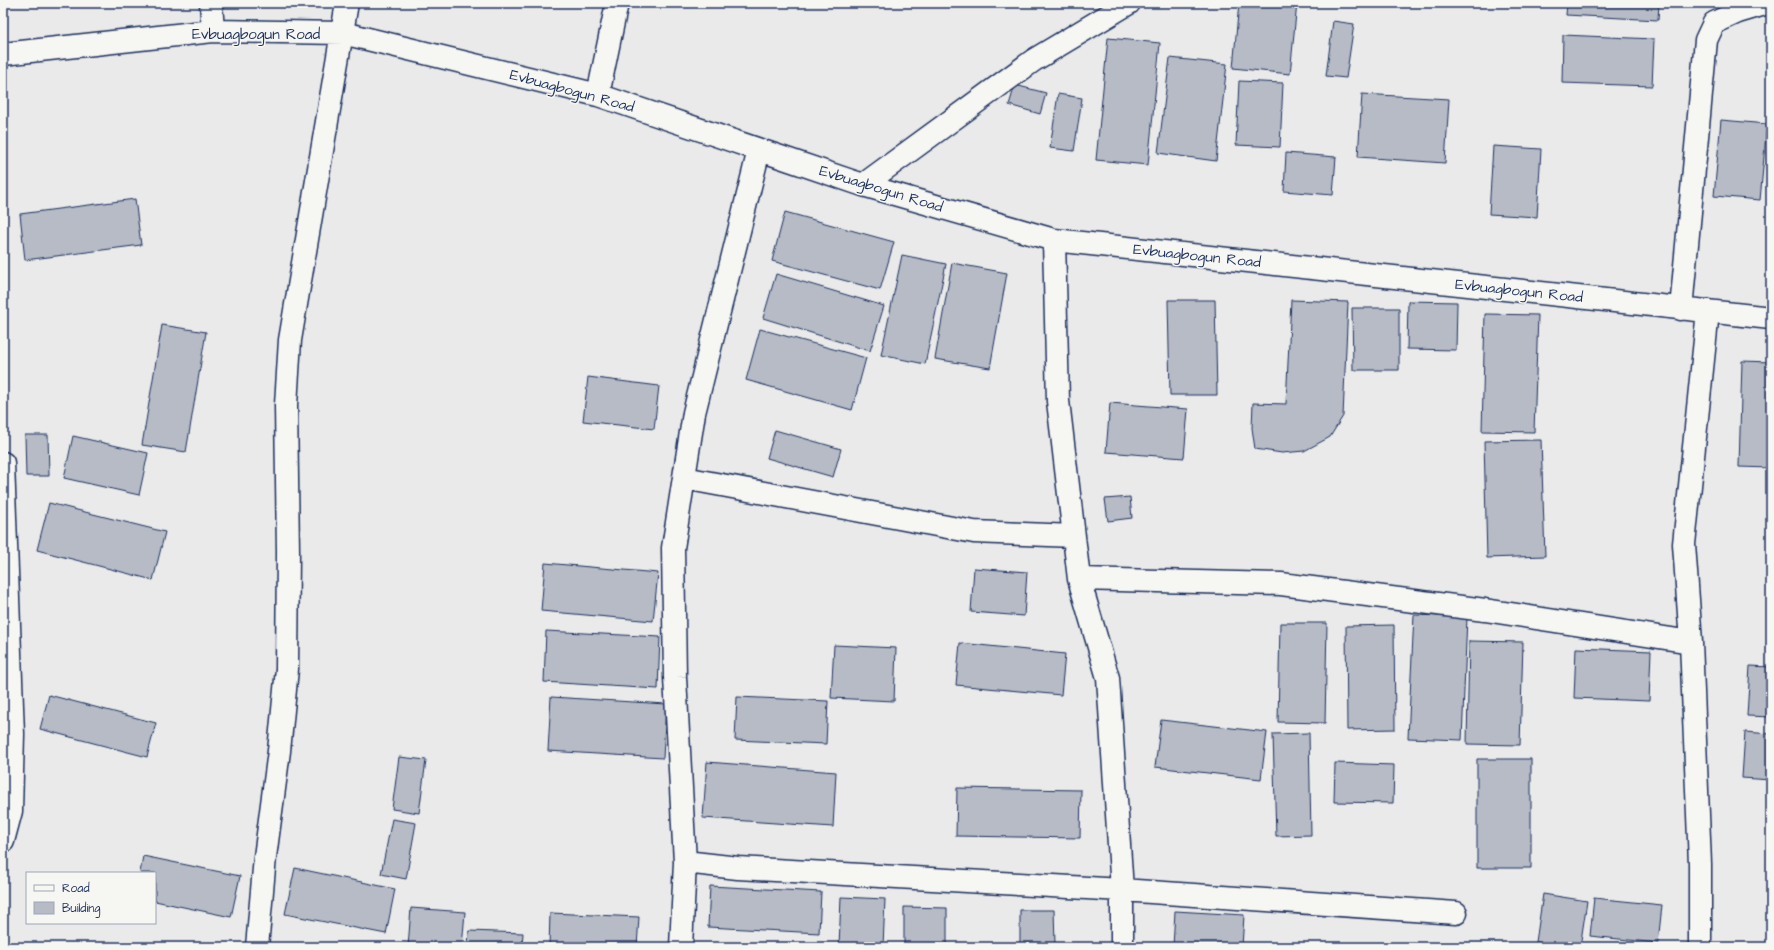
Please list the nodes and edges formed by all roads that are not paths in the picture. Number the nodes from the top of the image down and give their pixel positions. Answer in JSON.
{"nodes":[{"id":1,"x":211,"y":3,"type":"edge"},
{"id":2,"x":347,"y":3,"type":"edge"},
{"id":3,"x":617,"y":3,"type":"edge"},
{"id":4,"x":1129,"y":3,"type":"edge"},
{"id":5,"x":1768,"y":3,"type":"edge"},
{"id":6,"x":213,"y":31,"type":"junction"},
{"id":7,"x":343,"y":34,"type":"junction"},
{"id":8,"x":3,"y":54,"type":"edge"},
{"id":9,"x":598,"y":95,"type":"junction"},
{"id":10,"x":759,"y":150,"type":"junction"},
{"id":11,"x":863,"y":185,"type":"junction"},
{"id":12,"x":1054,"y":240,"type":"junction"},
{"id":13,"x":1681,"y":308,"type":"junction"},
{"id":14,"x":1708,"y":311,"type":"junction"},
{"id":15,"x":1771,"y":318,"type":"edge"},
{"id":16,"x":3,"y":463,"type":"edge"},
{"id":17,"x":684,"y":478,"type":"junction"},
{"id":18,"x":1074,"y":536,"type":"junction"},
{"id":19,"x":1079,"y":579,"type":"junction"},
{"id":20,"x":1691,"y":642,"type":"junction"},
{"id":21,"x":3,"y":840,"type":"edge"},
{"id":22,"x":685,"y":862,"type":"junction"},
{"id":23,"x":1122,"y":890,"type":"junction"},
{"id":24,"x":1456,"y":913,"type":"dead end"},
{"id":25,"x":256,"y":947,"type":"edge"},
{"id":26,"x":681,"y":947,"type":"edge"},
{"id":27,"x":1122,"y":947,"type":"edge"},
{"id":28,"x":1700,"y":947,"type":"edge"}],
"edges":[{"from":1,"to":6,"type":"street"},
{"from":2,"to":7,"type":"street"},
{"from":3,"to":9,"type":"street"},
{"from":4,"to":11,"type":"street"},
{"from":5,"to":13,"type":"street"},
{"from":6,"to":7,"type":"street","name":"Evbuagbogun Road"},
{"from":6,"to":8,"type":"street","name":"Evbuagbogun Road"},
{"from":7,"to":9,"type":"street","name":"Evbuagbogun Road"},
{"from":7,"to":25,"type":"street"},
{"from":9,"to":10,"type":"street","name":"Evbuagbogun Road"},
{"from":10,"to":11,"type":"street","name":"Evbuagbogun Road"},
{"from":10,"to":17,"type":"street"},
{"from":11,"to":12,"type":"street","name":"Evbuagbogun Road"},
{"from":12,"to":13,"type":"street","name":"Evbuagbogun Road"},
{"from":12,"to":18,"type":"street"},
{"from":13,"to":14,"type":"street","name":"Evbuagbogun Road"},
{"from":14,"to":15,"type":"street","name":"Evbuagbogun Road"},
{"from":14,"to":20,"type":"street"},
{"from":16,"to":21,"type":"street"},
{"from":17,"to":18,"type":"street"},
{"from":17,"to":22,"type":"street"},
{"from":18,"to":19,"type":"street"},
{"from":19,"to":20,"type":"street"},
{"from":19,"to":23,"type":"street"},
{"from":20,"to":28,"type":"street"},
{"from":22,"to":23,"type":"street"},
{"from":22,"to":26,"type":"street"},
{"from":23,"to":24,"type":"street"},
{"from":23,"to":27,"type":"street"}]}
